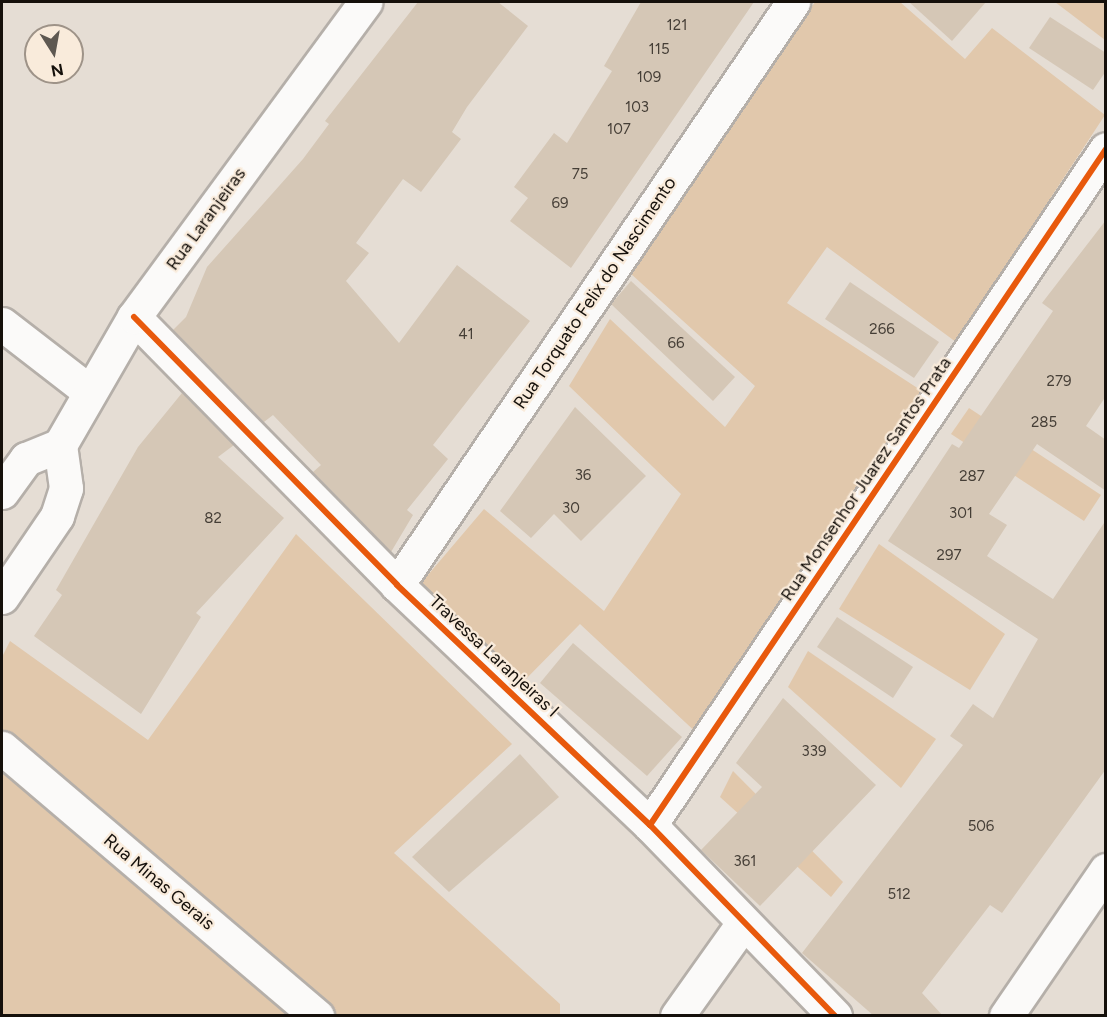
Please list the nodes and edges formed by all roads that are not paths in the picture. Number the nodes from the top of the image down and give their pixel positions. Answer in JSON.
{"nodes":[{"id":1,"x":365,"y":2,"type":"edge"},
{"id":2,"x":793,"y":2,"type":"edge"},
{"id":3,"x":1106,"y":149,"type":"edge"},
{"id":4,"x":134,"y":317,"type":"junction"},
{"id":5,"x":2,"y":324,"type":"edge"},
{"id":6,"x":90,"y":392,"type":"junction"},
{"id":7,"x":60,"y":445,"type":"junction"},
{"id":8,"x":2,"y":492,"type":"edge"},
{"id":9,"x":397,"y":585,"type":"junction"},
{"id":10,"x":2,"y":597,"type":"edge"},
{"id":11,"x":2,"y":748,"type":"edge"},
{"id":12,"x":650,"y":825,"type":"junction"},
{"id":13,"x":1106,"y":870,"type":"edge"},
{"id":14,"x":743,"y":923,"type":"junction"},
{"id":15,"x":317,"y":1016,"type":"edge"},
{"id":16,"x":677,"y":1016,"type":"edge"},
{"id":17,"x":835,"y":1016,"type":"edge"},
{"id":18,"x":1006,"y":1016,"type":"edge"}],
"edges":[{"from":1,"to":4,"type":"street","name":"Rua Laranjeiras"},
{"from":2,"to":9,"type":"street","name":"Rua Torquato Felix do Nascimento"},
{"from":3,"to":12,"type":"street","name":"Rua Monsenhor Juarez Santos Prata"},
{"from":4,"to":6,"type":"street","name":"Rua Laranjeiras"},
{"from":4,"to":9,"type":"street","name":"Travessa Laranjeiras I"},
{"from":5,"to":6,"type":"street"},
{"from":6,"to":7,"type":"street","name":"Rua Laranjeiras"},
{"from":7,"to":8,"type":"street"},
{"from":7,"to":10,"type":"street"},
{"from":9,"to":12,"type":"street","name":"Travessa Laranjeiras I"},
{"from":11,"to":15,"type":"street","name":"Rua Minas Gerais"},
{"from":12,"to":14,"type":"street","name":"Travessa Laranjeiras I"},
{"from":13,"to":18,"type":"street"},
{"from":14,"to":16,"type":"street"},
{"from":14,"to":17,"type":"street","name":"Travessa Laranjeiras I"}]}
